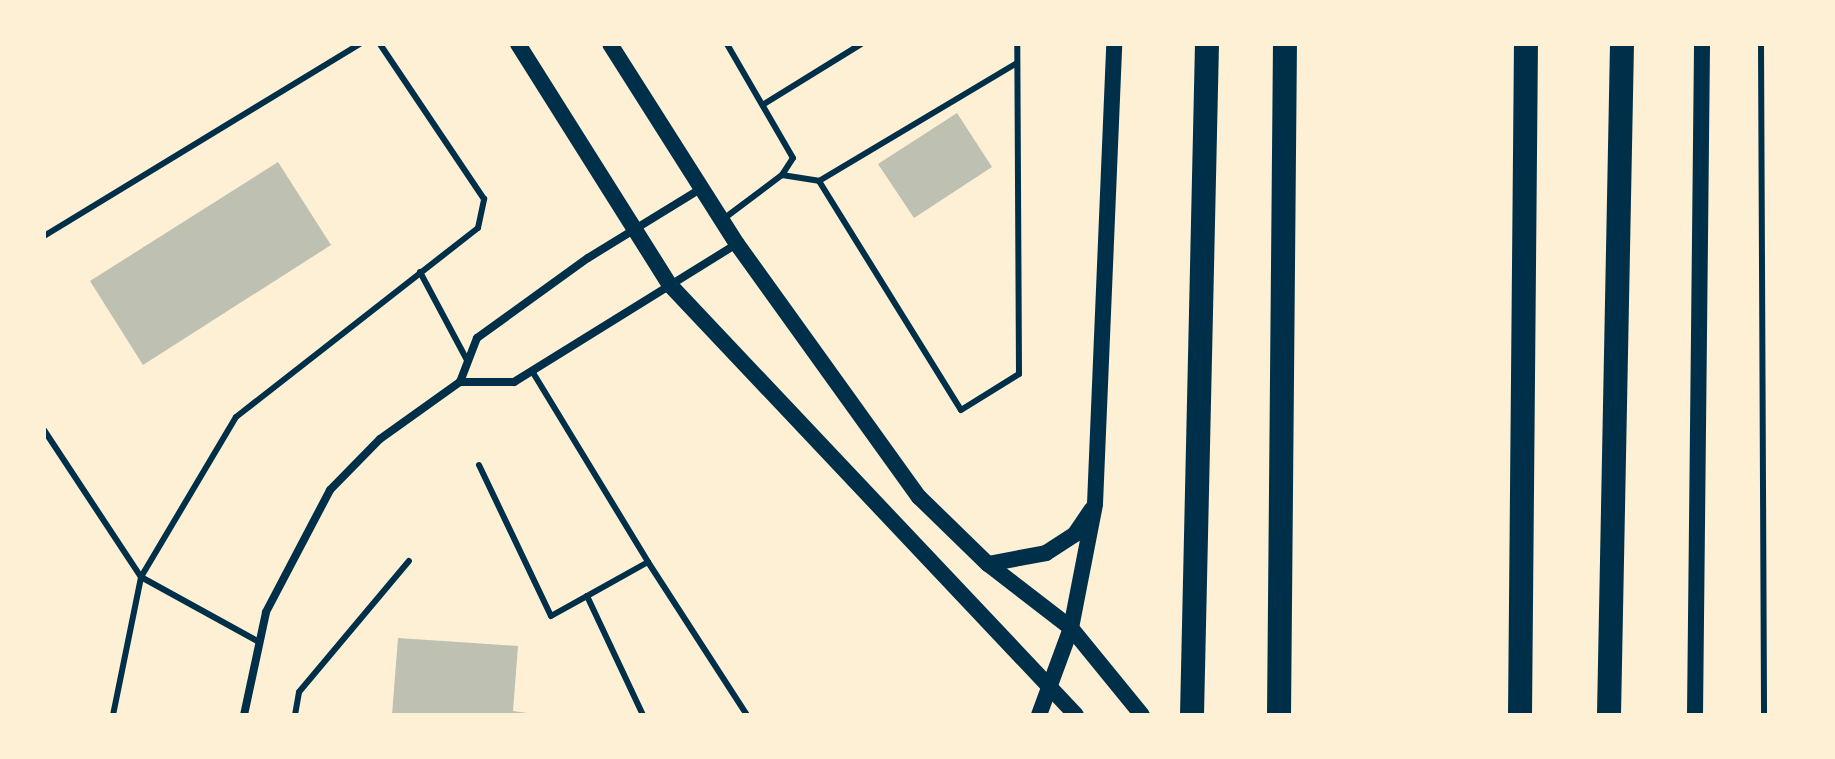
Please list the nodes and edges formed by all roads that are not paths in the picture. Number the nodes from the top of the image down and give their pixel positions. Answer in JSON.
{"nodes":[{"id":1,"x":360,"y":44,"type":"edge"},
{"id":2,"x":380,"y":44,"type":"edge"},
{"id":3,"x":518,"y":44,"type":"edge"},
{"id":4,"x":610,"y":44,"type":"edge"},
{"id":5,"x":727,"y":44,"type":"edge"},
{"id":6,"x":861,"y":44,"type":"edge"},
{"id":7,"x":1017,"y":44,"type":"edge"},
{"id":8,"x":1114,"y":44,"type":"edge"},
{"id":9,"x":1207,"y":44,"type":"edge"},
{"id":10,"x":1285,"y":44,"type":"edge"},
{"id":11,"x":1526,"y":44,"type":"edge"},
{"id":12,"x":1622,"y":44,"type":"edge"},
{"id":13,"x":1702,"y":44,"type":"edge"},
{"id":14,"x":1761,"y":44,"type":"edge"},
{"id":15,"x":1017,"y":63,"type":"junction"},
{"id":16,"x":764,"y":104,"type":"junction"},
{"id":17,"x":782,"y":175,"type":"junction"},
{"id":18,"x":819,"y":181,"type":"junction"},
{"id":19,"x":702,"y":188,"type":"junction"},
{"id":20,"x":722,"y":220,"type":"junction"},
{"id":21,"x":639,"y":228,"type":"junction"},
{"id":22,"x":44,"y":236,"type":"edge"},
{"id":23,"x":737,"y":244,"type":"junction"},
{"id":24,"x":420,"y":272,"type":"junction"},
{"id":25,"x":670,"y":285,"type":"junction"},
{"id":26,"x":468,"y":362,"type":"junction"},
{"id":27,"x":532,"y":371,"type":"junction"},
{"id":28,"x":460,"y":382,"type":"junction"},
{"id":29,"x":44,"y":430,"type":"edge"},
{"id":30,"x":479,"y":465,"type":"dead end"},
{"id":31,"x":1095,"y":504,"type":"junction"},
{"id":32,"x":409,"y":561,"type":"dead end"},
{"id":33,"x":648,"y":562,"type":"junction"},
{"id":34,"x":988,"y":564,"type":"junction"},
{"id":35,"x":141,"y":577,"type":"junction"},
{"id":36,"x":587,"y":596,"type":"junction"},
{"id":37,"x":1071,"y":628,"type":"junction"},
{"id":38,"x":259,"y":642,"type":"junction"},
{"id":39,"x":1051,"y":686,"type":"junction"},
{"id":40,"x":113,"y":715,"type":"edge"},
{"id":41,"x":244,"y":715,"type":"edge"},
{"id":42,"x":295,"y":715,"type":"edge"},
{"id":43,"x":643,"y":715,"type":"edge"},
{"id":44,"x":747,"y":715,"type":"edge"},
{"id":45,"x":1039,"y":715,"type":"edge"},
{"id":46,"x":1076,"y":715,"type":"edge"},
{"id":47,"x":1142,"y":715,"type":"edge"},
{"id":48,"x":1192,"y":715,"type":"edge"},
{"id":49,"x":1279,"y":715,"type":"edge"},
{"id":50,"x":1520,"y":715,"type":"edge"},
{"id":51,"x":1609,"y":715,"type":"edge"},
{"id":52,"x":1695,"y":715,"type":"edge"},
{"id":53,"x":1764,"y":715,"type":"edge"}],
"edges":[{"from":1,"to":22,"type":"lane"},
{"from":2,"to":24,"type":"lane"},
{"from":3,"to":21,"type":"main road"},
{"from":4,"to":19,"type":"main road"},
{"from":5,"to":16,"type":"lane"},
{"from":6,"to":16,"type":"lane"},
{"from":7,"to":15,"type":"lane"},
{"from":8,"to":31,"type":"main road"},
{"from":9,"to":48,"type":"highway"},
{"from":10,"to":49,"type":"highway"},
{"from":11,"to":50,"type":"highway"},
{"from":12,"to":51,"type":"highway"},
{"from":13,"to":52,"type":"main road"},
{"from":14,"to":53,"type":"lane"},
{"from":15,"to":18,"type":"lane"},
{"from":15,"to":18,"type":"lane"},
{"from":16,"to":17,"type":"lane"},
{"from":17,"to":18,"type":"lane"},
{"from":17,"to":20,"type":"lane"},
{"from":19,"to":20,"type":"main road"},
{"from":19,"to":21,"type":"street"},
{"from":20,"to":23,"type":"main road"},
{"from":21,"to":25,"type":"main road"},
{"from":21,"to":26,"type":"street"},
{"from":23,"to":25,"type":"street"},
{"from":23,"to":34,"type":"main road"},
{"from":24,"to":26,"type":"lane"},
{"from":24,"to":35,"type":"lane"},
{"from":25,"to":27,"type":"street"},
{"from":25,"to":39,"type":"main road"},
{"from":26,"to":28,"type":"street"},
{"from":27,"to":28,"type":"street"},
{"from":27,"to":33,"type":"lane"},
{"from":28,"to":38,"type":"street"},
{"from":29,"to":35,"type":"lane"},
{"from":30,"to":36,"type":"lane"},
{"from":31,"to":34,"type":"main road"},
{"from":31,"to":37,"type":"main road"},
{"from":32,"to":42,"type":"lane"},
{"from":33,"to":36,"type":"lane"},
{"from":33,"to":44,"type":"lane"},
{"from":34,"to":37,"type":"main road"},
{"from":35,"to":38,"type":"lane"},
{"from":35,"to":40,"type":"lane"},
{"from":36,"to":43,"type":"lane"},
{"from":37,"to":39,"type":"main road"},
{"from":37,"to":47,"type":"main road"},
{"from":38,"to":41,"type":"street"},
{"from":39,"to":45,"type":"main road"},
{"from":39,"to":46,"type":"main road"}]}
